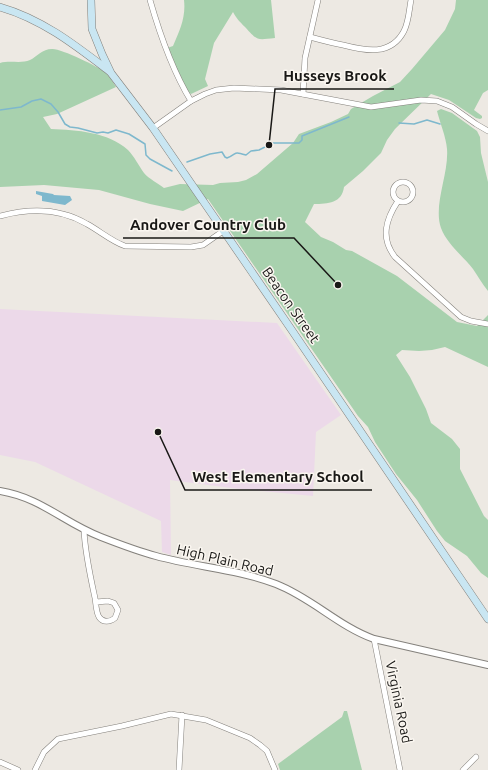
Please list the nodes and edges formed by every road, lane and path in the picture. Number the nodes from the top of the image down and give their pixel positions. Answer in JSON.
{"nodes":[{"id":1,"x":91,"y":0,"type":"edge"},
{"id":2,"x":150,"y":0,"type":"edge"},
{"id":3,"x":318,"y":0,"type":"edge"},
{"id":4,"x":411,"y":0,"type":"edge"},
{"id":5,"x":0,"y":7,"type":"edge"},
{"id":6,"x":310,"y":37,"type":"junction"},
{"id":7,"x":111,"y":73,"type":"junction"},
{"id":8,"x":303,"y":94,"type":"junction"},
{"id":9,"x":191,"y":101,"type":"junction"},
{"id":10,"x":153,"y":128,"type":"junction"},
{"id":11,"x":488,"y":131,"type":"edge"},
{"id":12,"x":398,"y":200,"type":"dead end"},
{"id":13,"x":0,"y":216,"type":"edge"},
{"id":14,"x":223,"y":231,"type":"junction"},
{"id":15,"x":488,"y":324,"type":"edge"},
{"id":16,"x":0,"y":491,"type":"edge"},
{"id":17,"x":84,"y":530,"type":"junction"},
{"id":18,"x":96,"y":602,"type":"junction"},
{"id":19,"x":488,"y":619,"type":"edge"},
{"id":20,"x":374,"y":639,"type":"junction"},
{"id":21,"x":488,"y":665,"type":"edge"},
{"id":22,"x":182,"y":715,"type":"junction"},
{"id":23,"x":476,"y":757,"type":"dead end"},
{"id":24,"x":0,"y":762,"type":"edge"},
{"id":25,"x":18,"y":770,"type":"edge"},
{"id":26,"x":35,"y":770,"type":"edge"},
{"id":27,"x":179,"y":770,"type":"edge"},
{"id":28,"x":275,"y":770,"type":"edge"},
{"id":29,"x":400,"y":770,"type":"edge"},
{"id":30,"x":463,"y":770,"type":"edge"}],
"edges":[{"from":1,"to":7,"type":"main road","name":"Beacon Street"},
{"from":2,"to":9,"type":"street"},
{"from":3,"to":6,"type":"street"},
{"from":4,"to":6,"type":"street"},
{"from":5,"to":7,"type":"main road"},
{"from":6,"to":8,"type":"street"},
{"from":7,"to":10,"type":"main road","name":"Beacon Street"},
{"from":8,"to":9,"type":"street"},
{"from":8,"to":11,"type":"street"},
{"from":9,"to":10,"type":"street"},
{"from":10,"to":14,"type":"main road","name":"Beacon Street"},
{"from":12,"to":15,"type":"street"},
{"from":13,"to":14,"type":"street"},
{"from":14,"to":19,"type":"main road","name":"Beacon Street"},
{"from":16,"to":17,"type":"street","name":"High Plain Road"},
{"from":17,"to":18,"type":"street"},
{"from":17,"to":20,"type":"street","name":"High Plain Road"},
{"from":18,"to":18,"type":"street"},
{"from":20,"to":21,"type":"street","name":"High Plain Road"},
{"from":20,"to":29,"type":"street","name":"Virginia Road"},
{"from":22,"to":26,"type":"street"},
{"from":22,"to":27,"type":"street"},
{"from":22,"to":28,"type":"street"},
{"from":23,"to":30,"type":"street"},
{"from":24,"to":25,"type":"street"}]}
